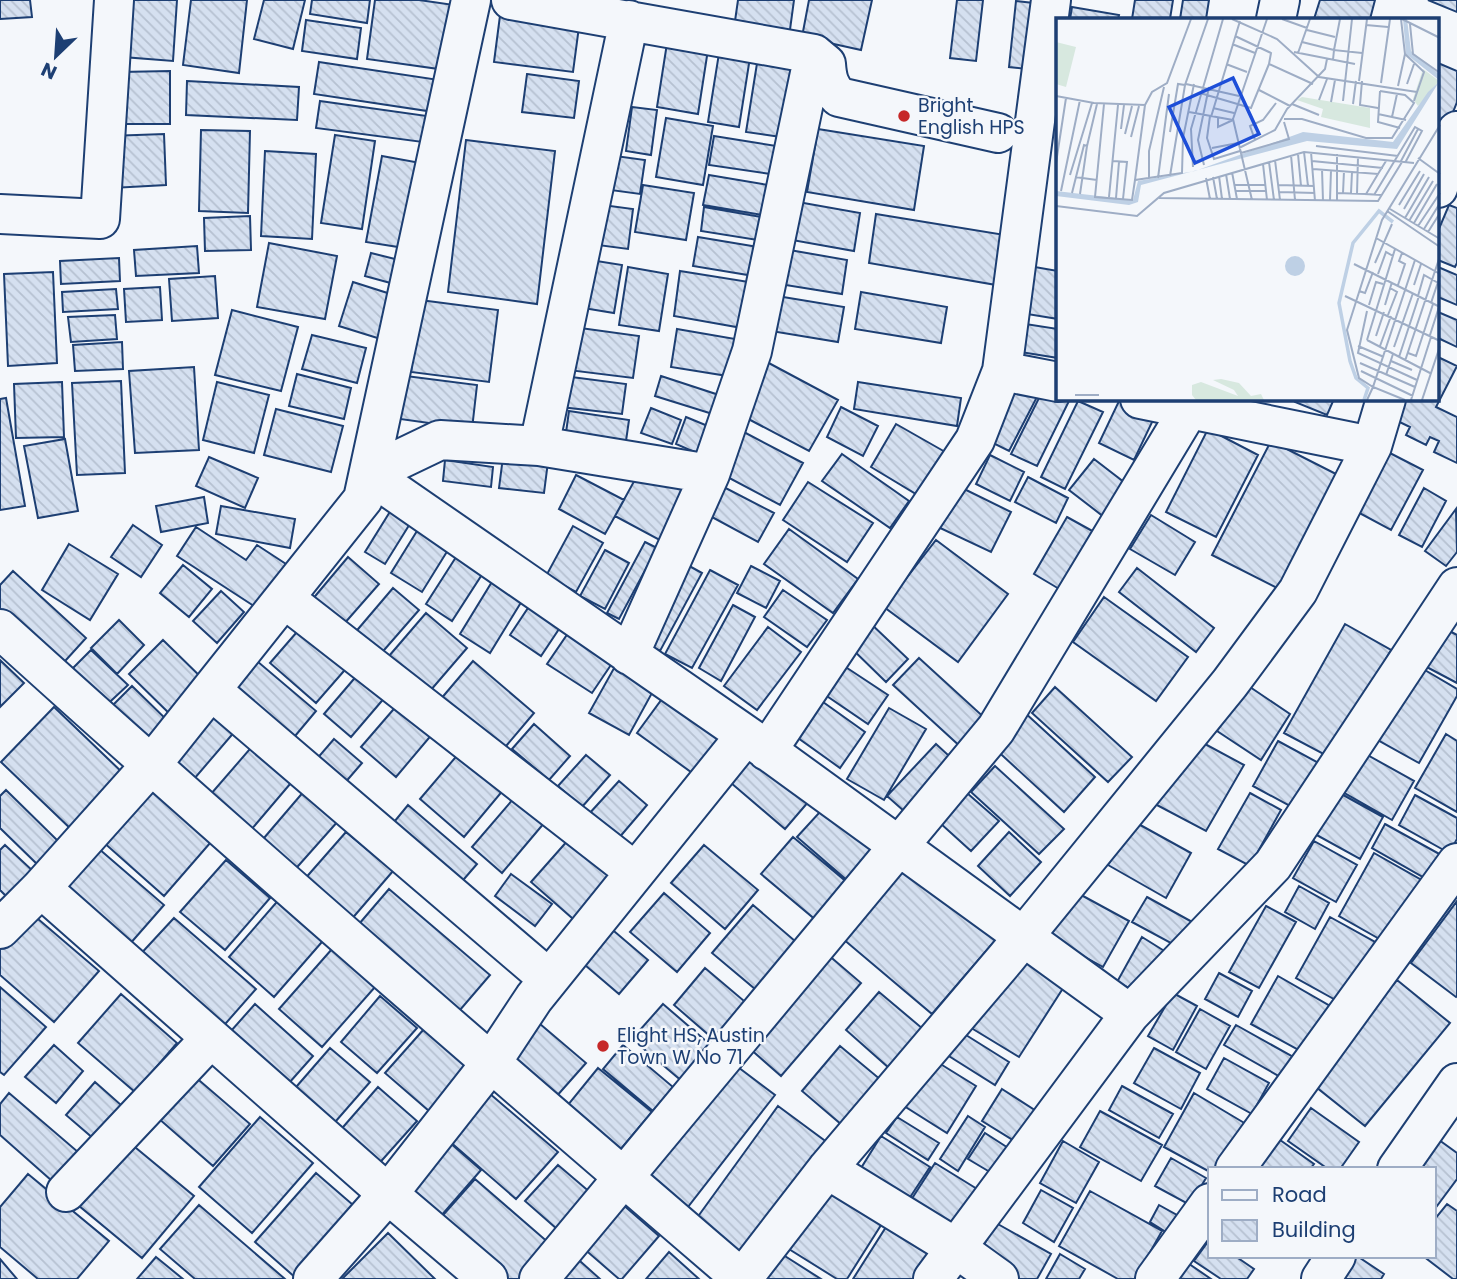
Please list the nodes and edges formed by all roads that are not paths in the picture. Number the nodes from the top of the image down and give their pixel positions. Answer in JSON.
{"nodes":[{"id":1,"x":114,"y":0,"type":"edge"},
{"id":2,"x":471,"y":0,"type":"edge"},
{"id":3,"x":511,"y":0,"type":"edge"},
{"id":4,"x":1051,"y":0,"type":"edge"},
{"id":5,"x":1280,"y":0,"type":"edge"},
{"id":6,"x":1276,"y":18,"type":"edge"},
{"id":7,"x":629,"y":20,"type":"junction"},
{"id":8,"x":814,"y":54,"type":"junction"},
{"id":9,"x":1457,"y":131,"type":"edge"},
{"id":10,"x":998,"y":133,"type":"dead end"},
{"id":11,"x":1440,"y":182,"type":"edge"},
{"id":12,"x":0,"y":214,"type":"edge"},
{"id":13,"x":1002,"y":371,"type":"junction"},
{"id":14,"x":1056,"y":382,"type":"edge"},
{"id":15,"x":1160,"y":401,"type":"edge"},
{"id":16,"x":1385,"y":401,"type":"edge"},
{"id":17,"x":1190,"y":404,"type":"edge"},
{"id":18,"x":539,"y":446,"type":"junction"},
{"id":19,"x":1372,"y":446,"type":"junction"},
{"id":20,"x":369,"y":474,"type":"junction"},
{"id":21,"x":710,"y":474,"type":"junction"},
{"id":22,"x":1457,"y":587,"type":"edge"},
{"id":23,"x":285,"y":599,"type":"junction"},
{"id":24,"x":0,"y":629,"type":"edge"},
{"id":25,"x":629,"y":655,"type":"junction"},
{"id":26,"x":211,"y":690,"type":"junction"},
{"id":27,"x":756,"y":743,"type":"junction"},
{"id":28,"x":151,"y":765,"type":"junction"},
{"id":29,"x":898,"y":846,"type":"junction"},
{"id":30,"x":1457,"y":863,"type":"edge"},
{"id":31,"x":634,"y":871,"type":"junction"},
{"id":32,"x":41,"y":888,"type":"junction"},
{"id":33,"x":0,"y":929,"type":"edge"},
{"id":34,"x":1023,"y":936,"type":"junction"},
{"id":35,"x":549,"y":979,"type":"junction"},
{"id":36,"x":1130,"y":1014,"type":"junction"},
{"id":37,"x":211,"y":1038,"type":"junction"},
{"id":38,"x":491,"y":1063,"type":"junction"},
{"id":39,"x":1457,"y":1083,"type":"edge"},
{"id":40,"x":1236,"y":1167,"type":"edge"},
{"id":41,"x":1398,"y":1167,"type":"edge"},
{"id":42,"x":827,"y":1169,"type":"junction"},
{"id":43,"x":623,"y":1177,"type":"junction"},
{"id":44,"x":66,"y":1192,"type":"dead end"},
{"id":45,"x":388,"y":1194,"type":"junction"},
{"id":46,"x":1208,"y":1206,"type":"edge"},
{"id":47,"x":956,"y":1248,"type":"junction"},
{"id":48,"x":1335,"y":1258,"type":"edge"},
{"id":49,"x":313,"y":1279,"type":"edge"},
{"id":50,"x":488,"y":1279,"type":"edge"},
{"id":51,"x":539,"y":1279,"type":"edge"},
{"id":52,"x":742,"y":1279,"type":"edge"},
{"id":53,"x":933,"y":1279,"type":"edge"},
{"id":54,"x":999,"y":1279,"type":"edge"},
{"id":55,"x":1155,"y":1279,"type":"edge"},
{"id":56,"x":1321,"y":1279,"type":"edge"}],
"edges":[{"from":1,"to":12,"type":"street"},
{"from":2,"to":20,"type":"street"},
{"from":3,"to":7,"type":"street"},
{"from":4,"to":13,"type":"street"},
{"from":5,"to":6,"type":"street"},
{"from":7,"to":8,"type":"street"},
{"from":7,"to":18,"type":"street"},
{"from":8,"to":10,"type":"street"},
{"from":8,"to":21,"type":"street"},
{"from":9,"to":11,"type":"street"},
{"from":13,"to":14,"type":"street"},
{"from":13,"to":27,"type":"street"},
{"from":15,"to":17,"type":"street"},
{"from":16,"to":19,"type":"street"},
{"from":17,"to":19,"type":"street"},
{"from":17,"to":29,"type":"street"},
{"from":18,"to":20,"type":"street"},
{"from":18,"to":21,"type":"street"},
{"from":19,"to":34,"type":"street"},
{"from":20,"to":23,"type":"street"},
{"from":20,"to":25,"type":"street"},
{"from":21,"to":25,"type":"street"},
{"from":22,"to":36,"type":"street"},
{"from":23,"to":26,"type":"street"},
{"from":23,"to":31,"type":"street"},
{"from":24,"to":28,"type":"street"},
{"from":25,"to":27,"type":"street"},
{"from":26,"to":28,"type":"street"},
{"from":26,"to":35,"type":"street"},
{"from":27,"to":29,"type":"street"},
{"from":27,"to":31,"type":"street"},
{"from":28,"to":32,"type":"street"},
{"from":28,"to":38,"type":"street"},
{"from":29,"to":34,"type":"street"},
{"from":29,"to":43,"type":"street"},
{"from":30,"to":40,"type":"street"},
{"from":31,"to":35,"type":"street"},
{"from":32,"to":33,"type":"street"},
{"from":32,"to":37,"type":"street"},
{"from":34,"to":36,"type":"street"},
{"from":34,"to":42,"type":"street"},
{"from":35,"to":38,"type":"street"},
{"from":36,"to":47,"type":"street"},
{"from":37,"to":44,"type":"street"},
{"from":37,"to":45,"type":"street"},
{"from":38,"to":43,"type":"street"},
{"from":38,"to":45,"type":"street"},
{"from":39,"to":41,"type":"street"},
{"from":42,"to":47,"type":"street"},
{"from":42,"to":52,"type":"street"},
{"from":43,"to":51,"type":"street"},
{"from":43,"to":52,"type":"street"},
{"from":45,"to":49,"type":"street"},
{"from":45,"to":50,"type":"street"},
{"from":46,"to":55,"type":"street"},
{"from":47,"to":53,"type":"street"},
{"from":47,"to":54,"type":"street"},
{"from":48,"to":56,"type":"street"}]}
